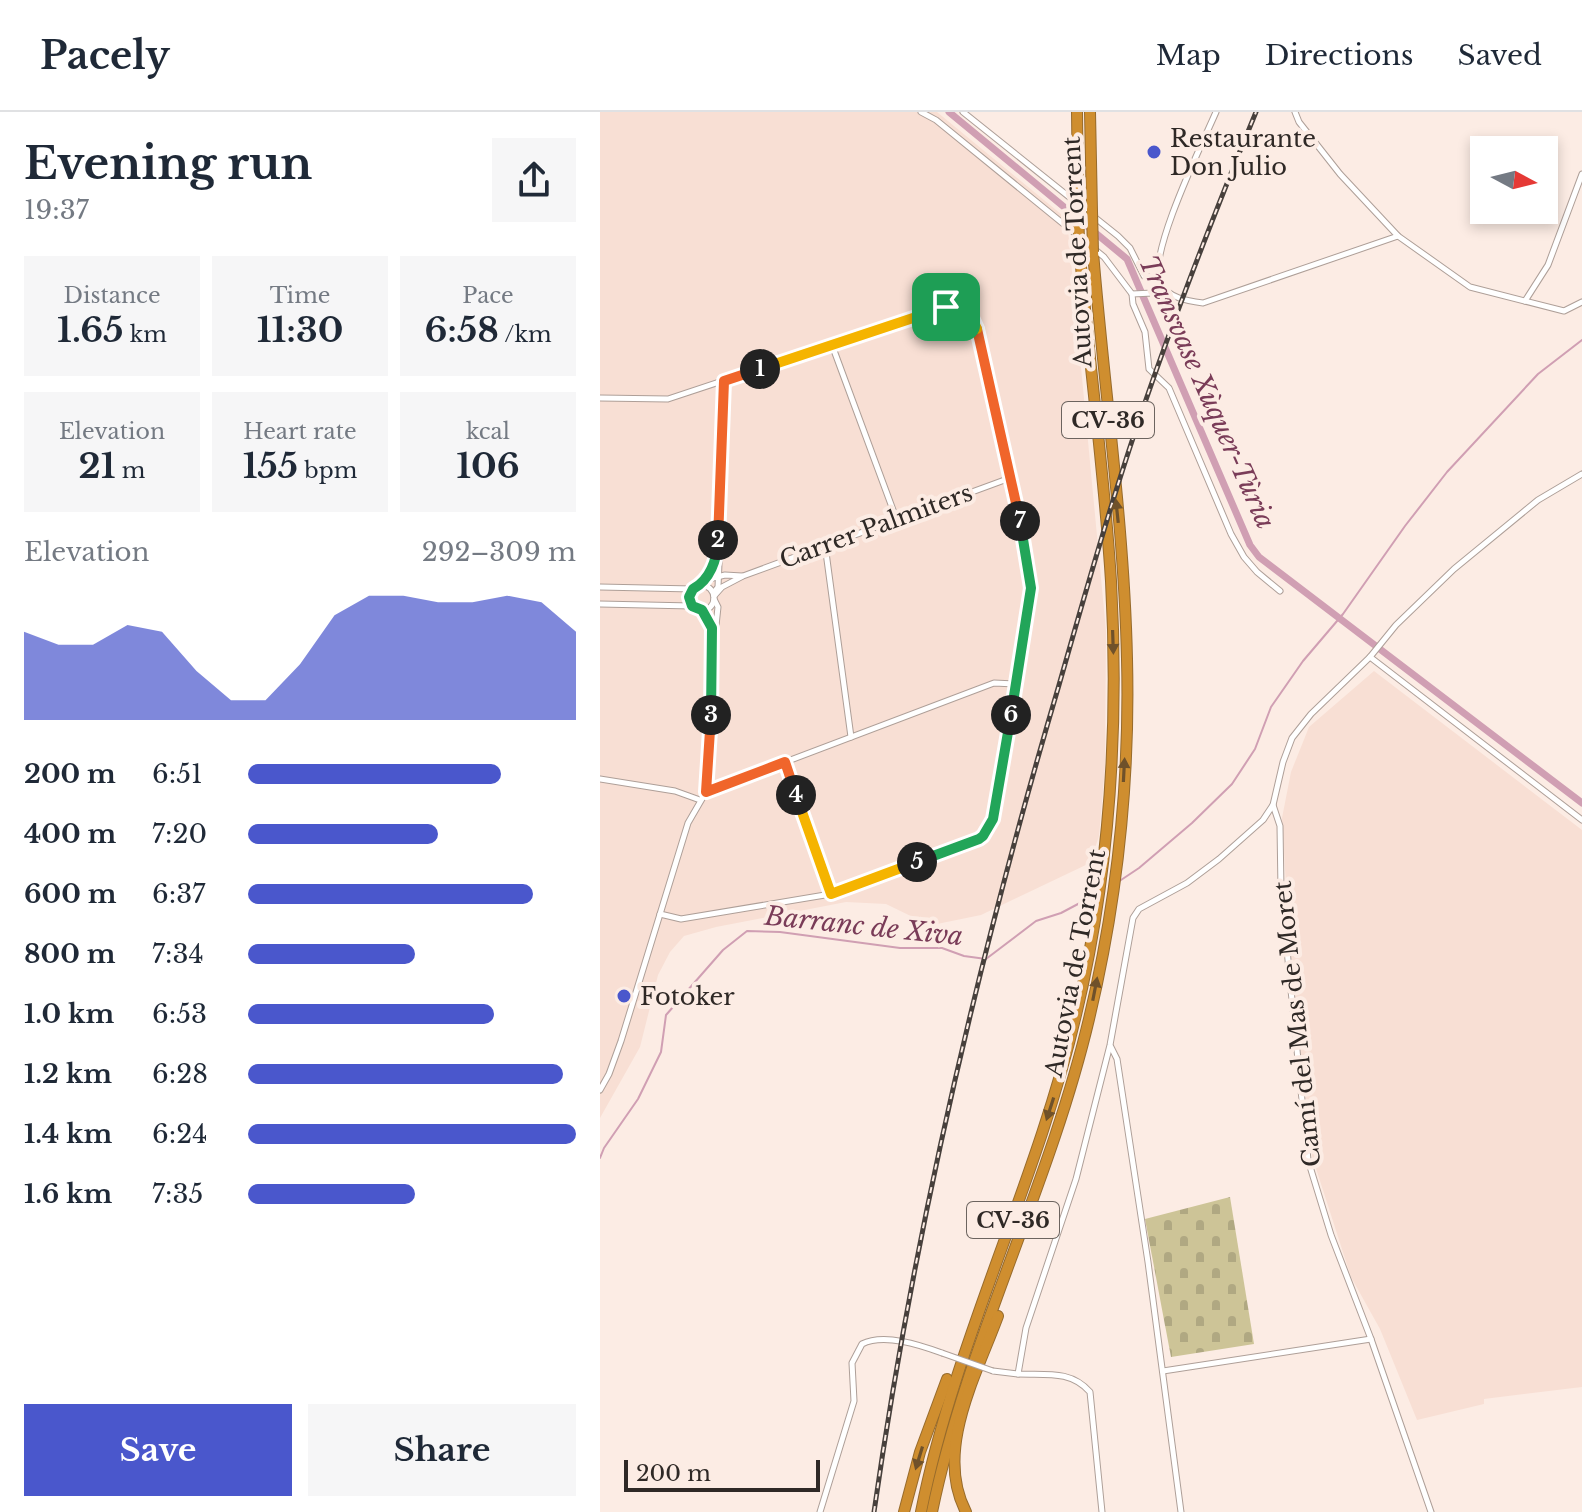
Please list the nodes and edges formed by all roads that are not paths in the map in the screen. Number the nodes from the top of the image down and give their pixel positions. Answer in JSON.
{"nodes":[{"id":1,"x":921,"y":112,"type":"edge"},
{"id":2,"x":963,"y":112,"type":"edge"},
{"id":3,"x":1077,"y":112,"type":"edge"},
{"id":4,"x":1090,"y":112,"type":"edge"},
{"id":5,"x":1216,"y":112,"type":"edge"},
{"id":6,"x":1295,"y":112,"type":"edge"},
{"id":7,"x":1582,"y":174,"type":"edge"},
{"id":8,"x":1398,"y":236,"type":"junction"},
{"id":9,"x":1159,"y":280,"type":"junction"},
{"id":10,"x":1165,"y":289,"type":"junction"},
{"id":11,"x":1132,"y":294,"type":"junction"},
{"id":12,"x":1525,"y":301,"type":"junction"},
{"id":13,"x":1582,"y":302,"type":"edge"},
{"id":14,"x":832,"y":345,"type":"junction"},
{"id":15,"x":724,"y":381,"type":"junction"},
{"id":16,"x":600,"y":398,"type":"edge"},
{"id":17,"x":1582,"y":474,"type":"edge"},
{"id":18,"x":1010,"y":478,"type":"junction"},
{"id":19,"x":896,"y":518,"type":"junction"},
{"id":20,"x":825,"y":545,"type":"junction"},
{"id":21,"x":717,"y":551,"type":"junction"},
{"id":22,"x":719,"y":563,"type":"junction"},
{"id":23,"x":731,"y":574,"type":"junction"},
{"id":24,"x":718,"y":576,"type":"junction"},
{"id":25,"x":743,"y":576,"type":"junction"},
{"id":26,"x":703,"y":583,"type":"junction"},
{"id":27,"x":600,"y":587,"type":"edge"},
{"id":28,"x":693,"y":589,"type":"junction"},
{"id":29,"x":1280,"y":591,"type":"dead end"},
{"id":30,"x":713,"y":596,"type":"junction"},
{"id":31,"x":600,"y":604,"type":"edge"},
{"id":32,"x":692,"y":606,"type":"junction"},
{"id":33,"x":702,"y":610,"type":"junction"},
{"id":34,"x":714,"y":640,"type":"junction"},
{"id":35,"x":1370,"y":657,"type":"junction"},
{"id":36,"x":1016,"y":684,"type":"junction"},
{"id":37,"x":851,"y":737,"type":"junction"},
{"id":38,"x":785,"y":762,"type":"junction"},
{"id":39,"x":600,"y":779,"type":"edge"},
{"id":40,"x":706,"y":792,"type":"junction"},
{"id":41,"x":700,"y":800,"type":"junction"},
{"id":42,"x":1273,"y":805,"type":"junction"},
{"id":43,"x":1582,"y":820,"type":"edge"},
{"id":44,"x":831,"y":894,"type":"junction"},
{"id":45,"x":660,"y":914,"type":"junction"},
{"id":46,"x":1110,"y":1045,"type":"junction"},
{"id":47,"x":1072,"y":1085,"type":"junction"},
{"id":48,"x":600,"y":1090,"type":"edge"},
{"id":49,"x":1037,"y":1150,"type":"junction"},
{"id":50,"x":1371,"y":1339,"type":"junction"},
{"id":51,"x":1163,"y":1371,"type":"junction"},
{"id":52,"x":1018,"y":1374,"type":"junction"},
{"id":53,"x":820,"y":1512,"type":"edge"},
{"id":54,"x":904,"y":1512,"type":"edge"},
{"id":55,"x":921,"y":1512,"type":"edge"},
{"id":56,"x":932,"y":1512,"type":"edge"},
{"id":57,"x":966,"y":1512,"type":"edge"},
{"id":58,"x":1102,"y":1512,"type":"edge"},
{"id":59,"x":1181,"y":1512,"type":"edge"},
{"id":60,"x":1431,"y":1512,"type":"edge"}],
"edges":[{"from":1,"to":11,"type":"street"},
{"from":2,"to":9,"type":"street"},
{"from":3,"to":49,"type":"highway","name":"Autovia de Torrent","number":"CV-36","one_way":true,"bridge":true},
{"from":47,"to":4,"type":"highway","name":"Autovia de Torrent","number":"CV-36","one_way":true,"bridge":true},
{"from":5,"to":9,"type":"street"},
{"from":6,"to":8,"type":"street"},
{"from":7,"to":12,"type":"street"},
{"from":8,"to":10,"type":"street"},
{"from":8,"to":12,"type":"street"},
{"from":9,"to":10,"type":"street"},
{"from":10,"to":11,"type":"street"},
{"from":11,"to":29,"type":"street"},
{"from":12,"to":13,"type":"street"},
{"from":14,"to":15,"type":"street"},
{"from":14,"to":18,"type":"street"},
{"from":14,"to":19,"type":"street"},
{"from":15,"to":16,"type":"street"},
{"from":15,"to":21,"type":"street"},
{"from":17,"to":35,"type":"street"},
{"from":18,"to":19,"type":"street","name":"Carrer Palmiters"},
{"from":18,"to":36,"type":"street"},
{"from":19,"to":20,"type":"street","name":"Carrer Palmiters"},
{"from":20,"to":25,"type":"street","name":"Carrer Palmiters"},
{"from":20,"to":37,"type":"street"},
{"from":21,"to":22,"type":"street"},
{"from":21,"to":26,"type":"street"},
{"from":22,"to":23,"type":"street"},
{"from":22,"to":24,"type":"street"},
{"from":23,"to":24,"type":"street"},
{"from":23,"to":25,"type":"street"},
{"from":24,"to":26,"type":"street"},
{"from":24,"to":30,"type":"street"},
{"from":25,"to":30,"type":"street","name":"Carrer Palmiters"},
{"from":26,"to":28,"type":"street"},
{"from":26,"to":30,"type":"street"},
{"from":27,"to":28,"type":"street"},
{"from":28,"to":32,"type":"street"},
{"from":30,"to":33,"type":"street"},
{"from":30,"to":34,"type":"street"},
{"from":31,"to":32,"type":"street"},
{"from":32,"to":33,"type":"street"},
{"from":33,"to":34,"type":"street"},
{"from":34,"to":40,"type":"street"},
{"from":35,"to":42,"type":"street"},
{"from":35,"to":43,"type":"street"},
{"from":36,"to":37,"type":"street"},
{"from":36,"to":44,"type":"street"},
{"from":37,"to":38,"type":"street"},
{"from":38,"to":40,"type":"street"},
{"from":38,"to":44,"type":"street"},
{"from":39,"to":41,"type":"street"},
{"from":40,"to":41,"type":"street"},
{"from":41,"to":45,"type":"street"},
{"from":42,"to":46,"type":"street"},
{"from":42,"to":50,"type":"street","name":"Camí del Mas de Moret"},
{"from":44,"to":45,"type":"street"},
{"from":45,"to":48,"type":"street"},
{"from":46,"to":51,"type":"street"},
{"from":46,"to":52,"type":"street"},
{"from":47,"to":56,"type":"highway","name":"Autovia de Torrent","number":"CV-36"},
{"from":47,"to":57,"type":"highway"},
{"from":49,"to":54,"type":"highway","one_way":true},
{"from":49,"to":55,"type":"highway","name":"Autovia de Torrent","number":"CV-36"},
{"from":50,"to":51,"type":"street"},
{"from":50,"to":60,"type":"street","name":"Camí del Mas de Moret"},
{"from":51,"to":59,"type":"street"},
{"from":52,"to":53,"type":"street","bridge":true},
{"from":52,"to":58,"type":"street"}]}
